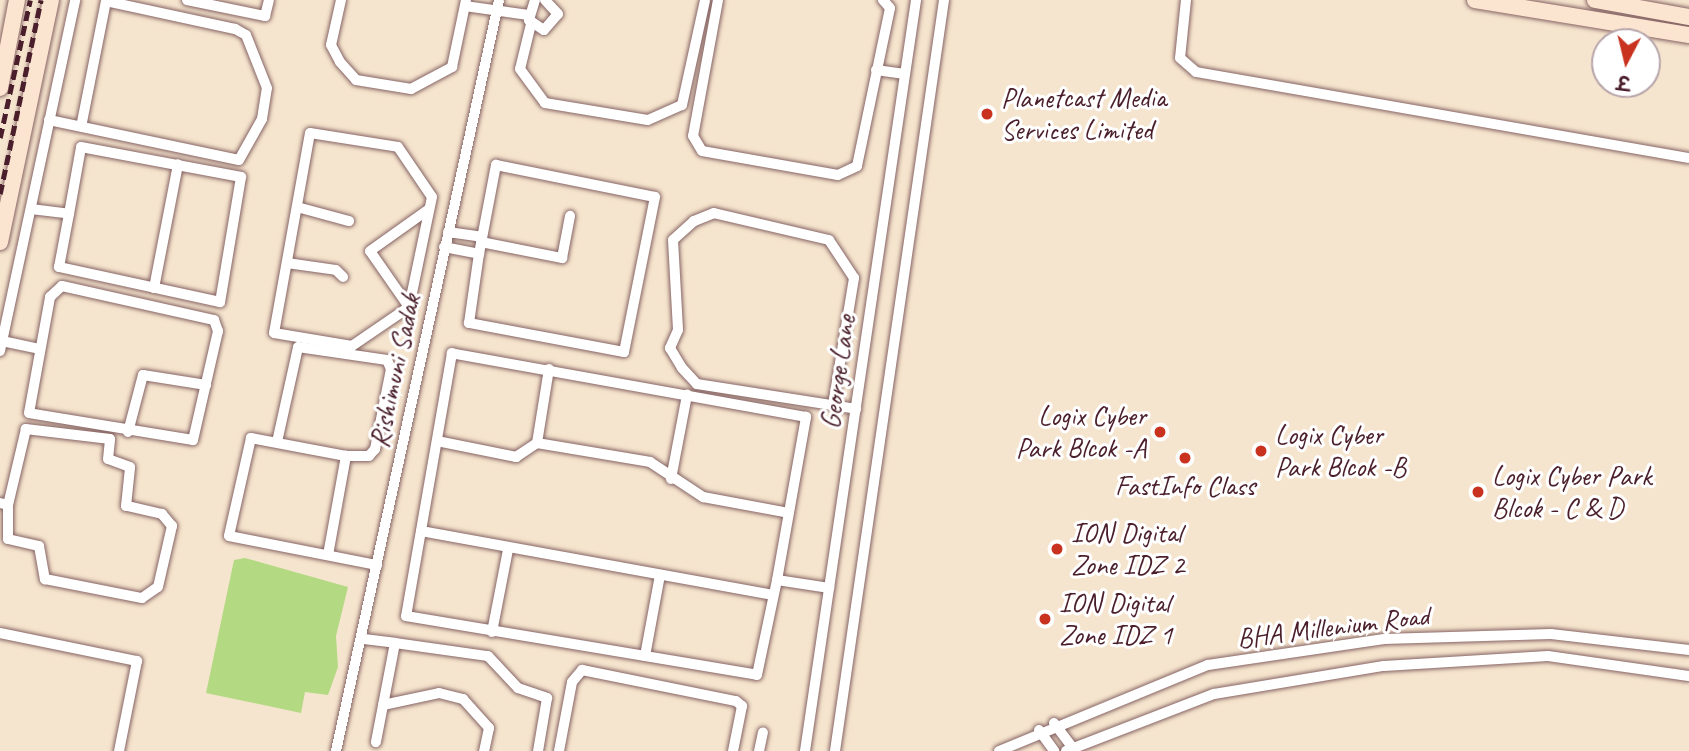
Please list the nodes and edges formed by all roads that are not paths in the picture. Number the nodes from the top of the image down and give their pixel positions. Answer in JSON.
{"nodes":[{"id":1,"x":17,"y":0,"type":"edge"},
{"id":2,"x":51,"y":0,"type":"edge"},
{"id":3,"x":75,"y":0,"type":"edge"},
{"id":4,"x":187,"y":0,"type":"edge"},
{"id":5,"x":269,"y":0,"type":"edge"},
{"id":6,"x":341,"y":0,"type":"edge"},
{"id":7,"x":538,"y":0,"type":"edge"},
{"id":8,"x":705,"y":0,"type":"edge"},
{"id":9,"x":718,"y":0,"type":"edge"},
{"id":10,"x":883,"y":0,"type":"edge"},
{"id":11,"x":916,"y":0,"type":"edge"},
{"id":12,"x":944,"y":0,"type":"edge"},
{"id":13,"x":1186,"y":0,"type":"edge"},
{"id":14,"x":1475,"y":0,"type":"edge"},
{"id":15,"x":1595,"y":0,"type":"edge"},
{"id":16,"x":466,"y":3,"type":"edge"},
{"id":17,"x":498,"y":5,"type":"edge"},
{"id":18,"x":1689,"y":17,"type":"edge"},
{"id":19,"x":529,"y":20,"type":"junction"},
{"id":20,"x":1689,"y":35,"type":"edge"},
{"id":21,"x":876,"y":69,"type":"junction"},
{"id":22,"x":905,"y":74,"type":"junction"},
{"id":23,"x":0,"y":88,"type":"edge"},
{"id":24,"x":49,"y":120,"type":"junction"},
{"id":25,"x":81,"y":127,"type":"junction"},
{"id":26,"x":1689,"y":158,"type":"edge"},
{"id":27,"x":178,"y":164,"type":"junction"},
{"id":28,"x":297,"y":207,"type":"junction"},
{"id":29,"x":31,"y":209,"type":"junction"},
{"id":30,"x":429,"y":209,"type":"junction"},
{"id":31,"x":69,"y":214,"type":"junction"},
{"id":32,"x":570,"y":216,"type":"dead end"},
{"id":33,"x":349,"y":221,"type":"dead end"},
{"id":34,"x":448,"y":232,"type":"junction"},
{"id":35,"x":482,"y":240,"type":"junction"},
{"id":36,"x":0,"y":242,"type":"edge"},
{"id":37,"x":444,"y":247,"type":"junction"},
{"id":38,"x":479,"y":254,"type":"junction"},
{"id":39,"x":419,"y":256,"type":"junction"},
{"id":40,"x":442,"y":260,"type":"junction"},
{"id":41,"x":287,"y":263,"type":"junction"},
{"id":42,"x":343,"y":277,"type":"dead end"},
{"id":43,"x":154,"y":288,"type":"junction"},
{"id":44,"x":409,"y":307,"type":"junction"},
{"id":45,"x":1,"y":346,"type":"edge"},
{"id":46,"x":39,"y":349,"type":"junction"},
{"id":47,"x":550,"y":369,"type":"junction"},
{"id":48,"x":206,"y":385,"type":"junction"},
{"id":49,"x":687,"y":395,"type":"junction"},
{"id":50,"x":832,"y":405,"type":"junction"},
{"id":51,"x":856,"y":409,"type":"junction"},
{"id":52,"x":128,"y":432,"type":"junction"},
{"id":53,"x":436,"y":441,"type":"junction"},
{"id":54,"x":277,"y":442,"type":"junction"},
{"id":55,"x":537,"y":443,"type":"junction"},
{"id":56,"x":346,"y":456,"type":"junction"},
{"id":57,"x":671,"y":479,"type":"junction"},
{"id":58,"x":4,"y":504,"type":"edge"},
{"id":59,"x":789,"y":513,"type":"junction"},
{"id":60,"x":421,"y":531,"type":"junction"},
{"id":61,"x":508,"y":550,"type":"junction"},
{"id":62,"x":328,"y":555,"type":"junction"},
{"id":63,"x":377,"y":565,"type":"junction"},
{"id":64,"x":660,"y":575,"type":"junction"},
{"id":65,"x":777,"y":580,"type":"junction"},
{"id":66,"x":829,"y":588,"type":"junction"},
{"id":67,"x":773,"y":595,"type":"junction"},
{"id":68,"x":0,"y":632,"type":"edge"},
{"id":69,"x":492,"y":632,"type":"junction"},
{"id":70,"x":364,"y":639,"type":"junction"},
{"id":71,"x":395,"y":643,"type":"junction"},
{"id":72,"x":1689,"y":650,"type":"edge"},
{"id":73,"x":645,"y":656,"type":"junction"},
{"id":74,"x":1689,"y":676,"type":"edge"},
{"id":75,"x":383,"y":705,"type":"junction"},
{"id":76,"x":1054,"y":723,"type":"junction"},
{"id":77,"x":1039,"y":730,"type":"junction"},
{"id":78,"x":763,"y":732,"type":"dead end"},
{"id":79,"x":376,"y":742,"type":"dead end"},
{"id":80,"x":1071,"y":750,"type":"edge"},
{"id":81,"x":119,"y":751,"type":"edge"},
{"id":82,"x":336,"y":751,"type":"edge"},
{"id":83,"x":484,"y":751,"type":"edge"},
{"id":84,"x":538,"y":751,"type":"edge"},
{"id":85,"x":559,"y":751,"type":"edge"},
{"id":86,"x":733,"y":751,"type":"edge"},
{"id":87,"x":759,"y":751,"type":"edge"},
{"id":88,"x":805,"y":751,"type":"edge"},
{"id":89,"x":835,"y":751,"type":"edge"},
{"id":90,"x":999,"y":751,"type":"edge"},
{"id":91,"x":1054,"y":751,"type":"edge"}],
"edges":[{"from":1,"to":23,"type":"main road"},
{"from":2,"to":36,"type":"main road"},
{"from":3,"to":24,"type":"street"},
{"from":4,"to":5,"type":"street"},
{"from":6,"to":16,"type":"street"},
{"from":7,"to":19,"type":"street"},
{"from":7,"to":19,"type":"street"},
{"from":8,"to":19,"type":"street"},
{"from":9,"to":21,"type":"street"},
{"from":10,"to":21,"type":"street"},
{"from":11,"to":22,"type":"street","name":"George Lane"},
{"from":12,"to":89,"type":"street","name":"George Lane"},
{"from":13,"to":26,"type":"street"},
{"from":14,"to":20,"type":"main road"},
{"from":15,"to":18,"type":"main road"},
{"from":16,"to":17,"type":"street"},
{"from":17,"to":19,"type":"street"},
{"from":17,"to":34,"type":"street","name":"Rishimuni Sadak"},
{"from":21,"to":22,"type":"street"},
{"from":22,"to":51,"type":"street","name":"George Lane"},
{"from":24,"to":25,"type":"street"},
{"from":24,"to":29,"type":"street"},
{"from":25,"to":25,"type":"street"},
{"from":27,"to":31,"type":"street"},
{"from":27,"to":43,"type":"street"},
{"from":27,"to":43,"type":"street"},
{"from":28,"to":30,"type":"street"},
{"from":28,"to":33,"type":"street"},
{"from":28,"to":41,"type":"street"},
{"from":29,"to":31,"type":"street"},
{"from":29,"to":45,"type":"street"},
{"from":30,"to":39,"type":"street"},
{"from":30,"to":44,"type":"street"},
{"from":31,"to":43,"type":"street"},
{"from":32,"to":35,"type":"street"},
{"from":34,"to":35,"type":"street"},
{"from":34,"to":37,"type":"street","name":"Rishimuni Sadak"},
{"from":35,"to":38,"type":"street"},
{"from":35,"to":38,"type":"street"},
{"from":37,"to":38,"type":"street"},
{"from":37,"to":40,"type":"street","name":"Rishimuni Sadak"},
{"from":39,"to":40,"type":"street"},
{"from":39,"to":44,"type":"street"},
{"from":40,"to":63,"type":"street","name":"Rishimuni Sadak"},
{"from":41,"to":42,"type":"street"},
{"from":41,"to":44,"type":"street"},
{"from":45,"to":46,"type":"street"},
{"from":46,"to":48,"type":"street"},
{"from":46,"to":52,"type":"street"},
{"from":47,"to":49,"type":"street"},
{"from":47,"to":53,"type":"street"},
{"from":47,"to":55,"type":"street"},
{"from":48,"to":52,"type":"street"},
{"from":48,"to":52,"type":"street"},
{"from":49,"to":57,"type":"street"},
{"from":49,"to":59,"type":"street"},
{"from":50,"to":50,"type":"street"},
{"from":50,"to":51,"type":"street"},
{"from":51,"to":66,"type":"street","name":"George Lane"},
{"from":53,"to":55,"type":"street"},
{"from":53,"to":60,"type":"street"},
{"from":54,"to":56,"type":"street"},
{"from":54,"to":56,"type":"street"},
{"from":54,"to":62,"type":"street"},
{"from":55,"to":57,"type":"street"},
{"from":56,"to":62,"type":"street"},
{"from":57,"to":59,"type":"street"},
{"from":58,"to":58,"type":"street"},
{"from":59,"to":65,"type":"street"},
{"from":60,"to":61,"type":"street"},
{"from":60,"to":69,"type":"street"},
{"from":61,"to":64,"type":"street"},
{"from":61,"to":69,"type":"street"},
{"from":62,"to":63,"type":"street"},
{"from":63,"to":70,"type":"street","name":"Rishimuni Sadak"},
{"from":64,"to":67,"type":"street"},
{"from":64,"to":73,"type":"street"},
{"from":65,"to":66,"type":"street"},
{"from":65,"to":67,"type":"street"},
{"from":66,"to":88,"type":"street","name":"George Lane"},
{"from":67,"to":73,"type":"street"},
{"from":68,"to":81,"type":"street"},
{"from":69,"to":73,"type":"street"},
{"from":70,"to":71,"type":"street"},
{"from":70,"to":82,"type":"street","name":"Rishimuni Sadak"},
{"from":71,"to":75,"type":"street"},
{"from":71,"to":84,"type":"street"},
{"from":72,"to":76,"type":"street","name":"BHA Millenium Road"},
{"from":74,"to":80,"type":"street","name":"BHA Millenium Road"},
{"from":75,"to":79,"type":"street"},
{"from":75,"to":83,"type":"street"},
{"from":76,"to":77,"type":"street","name":"BHA Millenium Road"},
{"from":76,"to":80,"type":"street"},
{"from":77,"to":90,"type":"street","name":"BHA Millenium Road"},
{"from":77,"to":91,"type":"street"},
{"from":78,"to":87,"type":"street"},
{"from":85,"to":86,"type":"street"}]}
